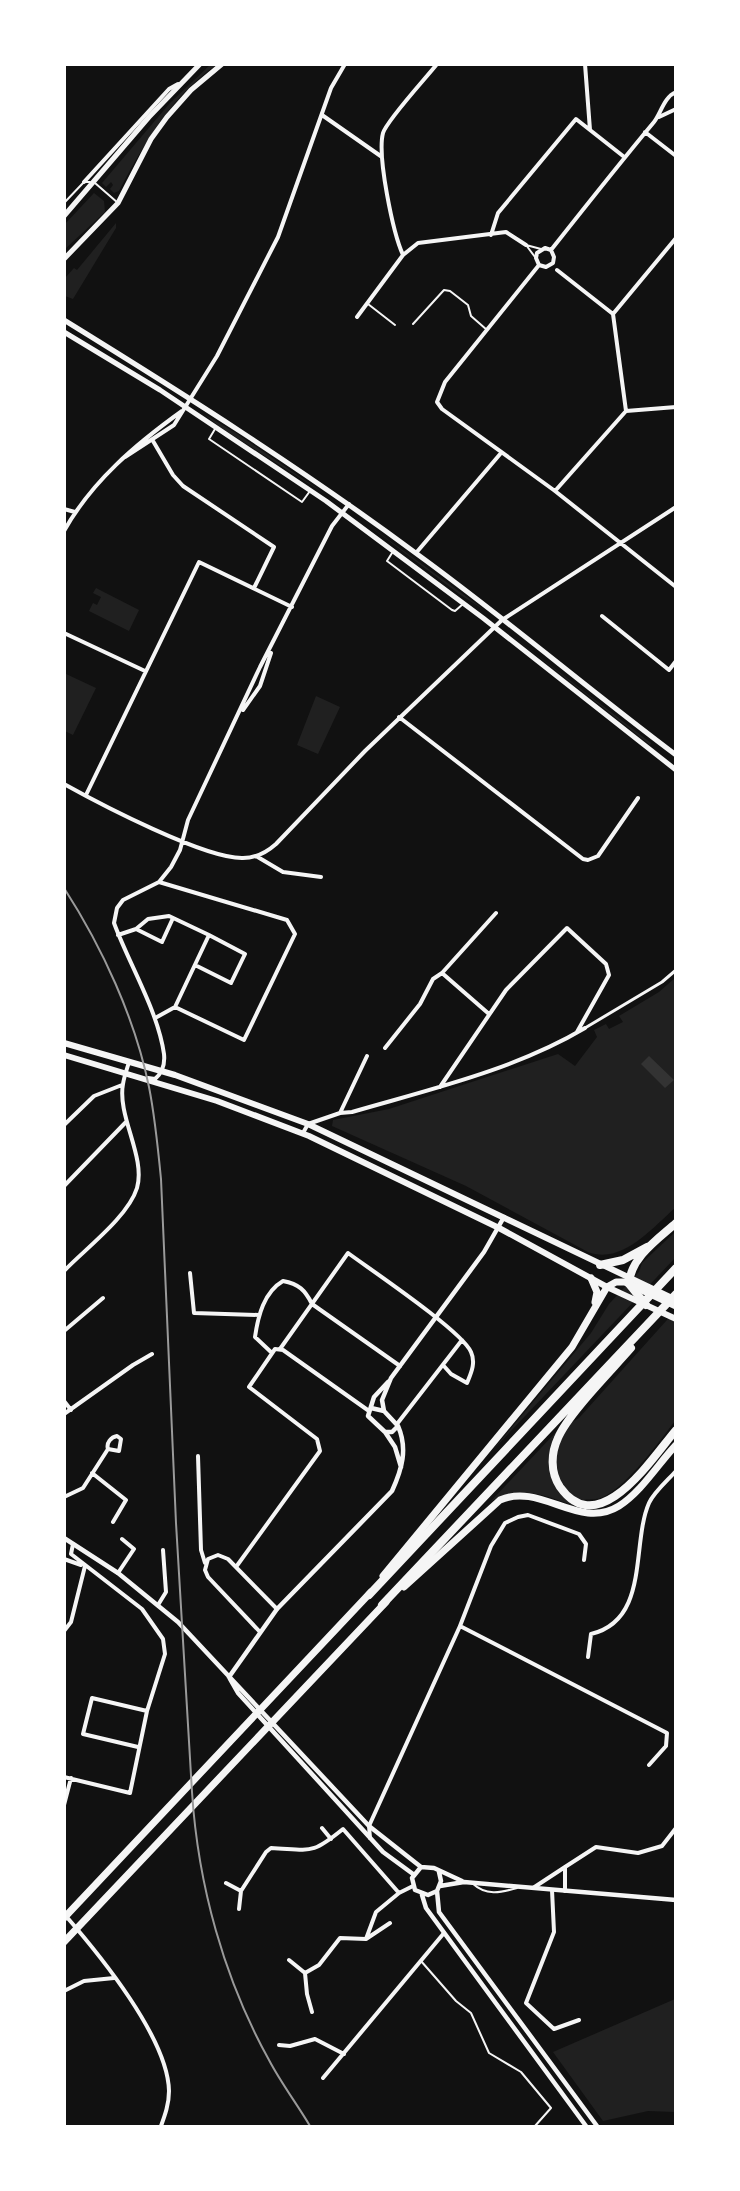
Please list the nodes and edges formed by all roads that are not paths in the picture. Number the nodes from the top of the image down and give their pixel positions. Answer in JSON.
{"nodes":[{"id":1,"x":200,"y":64,"type":"edge"},
{"id":2,"x":222,"y":64,"type":"edge"},
{"id":3,"x":345,"y":64,"type":"edge"},
{"id":4,"x":437,"y":64,"type":"edge"},
{"id":5,"x":585,"y":64,"type":"edge"},
{"id":6,"x":179,"y":84,"type":"junction"},
{"id":7,"x":675,"y":92,"type":"edge"},
{"id":8,"x":675,"y":109,"type":"edge"},
{"id":9,"x":321,"y":115,"type":"junction"},
{"id":10,"x":658,"y":117,"type":"junction"},
{"id":11,"x":590,"y":130,"type":"junction"},
{"id":12,"x":645,"y":132,"type":"junction"},
{"id":13,"x":623,"y":156,"type":"junction"},
{"id":14,"x":675,"y":156,"type":"edge"},
{"id":15,"x":383,"y":157,"type":"junction"},
{"id":16,"x":94,"y":181,"type":"junction"},
{"id":17,"x":84,"y":182,"type":"junction"},
{"id":18,"x":64,"y":203,"type":"edge"},
{"id":19,"x":118,"y":203,"type":"junction"},
{"id":20,"x":64,"y":216,"type":"edge"},
{"id":21,"x":491,"y":235,"type":"junction"},
{"id":22,"x":675,"y":239,"type":"edge"},
{"id":23,"x":526,"y":245,"type":"junction"},
{"id":24,"x":542,"y":249,"type":"junction"},
{"id":25,"x":551,"y":250,"type":"junction"},
{"id":26,"x":403,"y":255,"type":"junction"},
{"id":27,"x":536,"y":258,"type":"junction"},
{"id":28,"x":64,"y":260,"type":"edge"},
{"id":29,"x":554,"y":260,"type":"junction"},
{"id":30,"x":539,"y":265,"type":"junction"},
{"id":31,"x":546,"y":267,"type":"junction"},
{"id":32,"x":557,"y":270,"type":"junction"},
{"id":33,"x":368,"y":304,"type":"junction"},
{"id":34,"x":613,"y":314,"type":"junction"},
{"id":35,"x":357,"y":317,"type":"dead end"},
{"id":36,"x":64,"y":320,"type":"edge"},
{"id":37,"x":413,"y":324,"type":"dead end"},
{"id":38,"x":395,"y":325,"type":"dead end"},
{"id":39,"x":487,"y":330,"type":"junction"},
{"id":40,"x":64,"y":332,"type":"edge"},
{"id":41,"x":191,"y":399,"type":"junction"},
{"id":42,"x":675,"y":407,"type":"edge"},
{"id":43,"x":185,"y":409,"type":"junction"},
{"id":44,"x":626,"y":411,"type":"junction"},
{"id":45,"x":215,"y":429,"type":"junction"},
{"id":46,"x":153,"y":441,"type":"junction"},
{"id":47,"x":501,"y":453,"type":"junction"},
{"id":48,"x":125,"y":457,"type":"junction"},
{"id":49,"x":311,"y":490,"type":"junction"},
{"id":50,"x":555,"y":491,"type":"junction"},
{"id":51,"x":349,"y":504,"type":"junction"},
{"id":52,"x":675,"y":507,"type":"edge"},
{"id":53,"x":64,"y":509,"type":"edge"},
{"id":54,"x":75,"y":512,"type":"junction"},
{"id":55,"x":342,"y":513,"type":"junction"},
{"id":56,"x":64,"y":531,"type":"edge"},
{"id":57,"x":620,"y":543,"type":"junction"},
{"id":58,"x":394,"y":551,"type":"junction"},
{"id":59,"x":416,"y":553,"type":"junction"},
{"id":60,"x":675,"y":587,"type":"edge"},
{"id":61,"x":254,"y":588,"type":"junction"},
{"id":62,"x":463,"y":604,"type":"junction"},
{"id":63,"x":292,"y":607,"type":"junction"},
{"id":64,"x":602,"y":616,"type":"dead end"},
{"id":65,"x":502,"y":620,"type":"junction"},
{"id":66,"x":494,"y":627,"type":"junction"},
{"id":67,"x":64,"y":633,"type":"edge"},
{"id":68,"x":272,"y":647,"type":"junction"},
{"id":69,"x":675,"y":661,"type":"edge"},
{"id":70,"x":145,"y":671,"type":"junction"},
{"id":71,"x":239,"y":716,"type":"junction"},
{"id":72,"x":399,"y":717,"type":"junction"},
{"id":73,"x":675,"y":756,"type":"edge"},
{"id":74,"x":675,"y":770,"type":"edge"},
{"id":75,"x":64,"y":784,"type":"edge"},
{"id":76,"x":86,"y":795,"type":"junction"},
{"id":77,"x":638,"y":798,"type":"dead end"},
{"id":78,"x":181,"y":839,"type":"junction"},
{"id":79,"x":256,"y":856,"type":"junction"},
{"id":80,"x":321,"y":877,"type":"dead end"},
{"id":81,"x":159,"y":882,"type":"junction"},
{"id":82,"x":496,"y":913,"type":"dead end"},
{"id":83,"x":173,"y":918,"type":"junction"},
{"id":84,"x":136,"y":929,"type":"junction"},
{"id":85,"x":118,"y":935,"type":"junction"},
{"id":86,"x":209,"y":935,"type":"junction"},
{"id":87,"x":195,"y":965,"type":"junction"},
{"id":88,"x":675,"y":970,"type":"edge"},
{"id":89,"x":442,"y":973,"type":"junction"},
{"id":90,"x":175,"y":1007,"type":"junction"},
{"id":91,"x":489,"y":1014,"type":"junction"},
{"id":92,"x":157,"y":1017,"type":"dead end"},
{"id":93,"x":585,"y":1028,"type":"joint"},
{"id":94,"x":577,"y":1032,"type":"junction"},
{"id":95,"x":64,"y":1042,"type":"edge"},
{"id":96,"x":385,"y":1048,"type":"dead end"},
{"id":97,"x":64,"y":1055,"type":"edge"},
{"id":98,"x":367,"y":1056,"type":"dead end"},
{"id":99,"x":130,"y":1061,"type":"junction"},
{"id":100,"x":162,"y":1071,"type":"junction"},
{"id":101,"x":126,"y":1074,"type":"junction"},
{"id":102,"x":135,"y":1077,"type":"junction"},
{"id":103,"x":122,"y":1085,"type":"junction"},
{"id":104,"x":440,"y":1087,"type":"junction"},
{"id":105,"x":340,"y":1113,"type":"junction"},
{"id":106,"x":127,"y":1121,"type":"junction"},
{"id":107,"x":308,"y":1124,"type":"junction"},
{"id":108,"x":64,"y":1125,"type":"edge"},
{"id":109,"x":302,"y":1134,"type":"junction"},
{"id":110,"x":64,"y":1186,"type":"edge"},
{"id":111,"x":504,"y":1217,"type":"junction"},
{"id":112,"x":675,"y":1223,"type":"edge"},
{"id":113,"x":499,"y":1228,"type":"junction"},
{"id":114,"x":654,"y":1243,"type":"junction"},
{"id":115,"x":600,"y":1264,"type":"junction"},
{"id":116,"x":675,"y":1268,"type":"edge"},
{"id":117,"x":64,"y":1271,"type":"edge"},
{"id":118,"x":190,"y":1273,"type":"dead end"},
{"id":119,"x":591,"y":1278,"type":"junction"},
{"id":120,"x":630,"y":1280,"type":"junction"},
{"id":121,"x":607,"y":1287,"type":"junction"},
{"id":122,"x":675,"y":1296,"type":"edge"},
{"id":123,"x":103,"y":1298,"type":"dead end"},
{"id":124,"x":312,"y":1304,"type":"junction"},
{"id":125,"x":646,"y":1305,"type":"junction"},
{"id":126,"x":675,"y":1306,"type":"edge"},
{"id":127,"x":593,"y":1314,"type":"junction"},
{"id":128,"x":259,"y":1315,"type":"junction"},
{"id":129,"x":436,"y":1318,"type":"junction"},
{"id":130,"x":675,"y":1318,"type":"edge"},
{"id":131,"x":64,"y":1331,"type":"edge"},
{"id":132,"x":462,"y":1340,"type":"junction"},
{"id":133,"x":280,"y":1349,"type":"junction"},
{"id":134,"x":273,"y":1352,"type":"junction"},
{"id":135,"x":152,"y":1354,"type":"dead end"},
{"id":136,"x":443,"y":1365,"type":"junction"},
{"id":137,"x":400,"y":1366,"type":"junction"},
{"id":138,"x":391,"y":1378,"type":"junction"},
{"id":139,"x":64,"y":1401,"type":"edge"},
{"id":140,"x":71,"y":1410,"type":"junction"},
{"id":141,"x":370,"y":1410,"type":"junction"},
{"id":142,"x":384,"y":1411,"type":"junction"},
{"id":143,"x":64,"y":1414,"type":"edge"},
{"id":144,"x":398,"y":1425,"type":"junction"},
{"id":145,"x":675,"y":1430,"type":"edge"},
{"id":146,"x":385,"y":1432,"type":"junction"},
{"id":147,"x":675,"y":1445,"type":"edge"},
{"id":148,"x":108,"y":1449,"type":"junction"},
{"id":149,"x":198,"y":1456,"type":"dead end"},
{"id":150,"x":401,"y":1470,"type":"junction"},
{"id":151,"x":675,"y":1471,"type":"edge"},
{"id":152,"x":92,"y":1473,"type":"junction"},
{"id":153,"x":64,"y":1497,"type":"edge"},
{"id":154,"x":113,"y":1522,"type":"dead end"},
{"id":155,"x":65,"y":1538,"type":"edge"},
{"id":156,"x":122,"y":1539,"type":"dead end"},
{"id":157,"x":73,"y":1544,"type":"junction"},
{"id":158,"x":163,"y":1550,"type":"dead end"},
{"id":159,"x":64,"y":1559,"type":"edge"},
{"id":160,"x":584,"y":1560,"type":"dead end"},
{"id":161,"x":205,"y":1564,"type":"junction"},
{"id":162,"x":85,"y":1566,"type":"junction"},
{"id":163,"x":236,"y":1567,"type":"junction"},
{"id":164,"x":118,"y":1573,"type":"junction"},
{"id":165,"x":369,"y":1594,"type":"junction"},
{"id":166,"x":158,"y":1605,"type":"junction"},
{"id":167,"x":382,"y":1605,"type":"junction"},
{"id":168,"x":277,"y":1609,"type":"junction"},
{"id":169,"x":460,"y":1626,"type":"junction"},
{"id":170,"x":64,"y":1631,"type":"edge"},
{"id":171,"x":260,"y":1632,"type":"junction"},
{"id":172,"x":588,"y":1657,"type":"dead end"},
{"id":173,"x":229,"y":1677,"type":"junction"},
{"id":174,"x":147,"y":1711,"type":"junction"},
{"id":175,"x":281,"y":1734,"type":"junction"},
{"id":176,"x":138,"y":1747,"type":"junction"},
{"id":177,"x":649,"y":1765,"type":"dead end"},
{"id":178,"x":64,"y":1777,"type":"edge"},
{"id":179,"x":71,"y":1778,"type":"junction"},
{"id":180,"x":64,"y":1805,"type":"edge"},
{"id":181,"x":369,"y":1826,"type":"junction"},
{"id":182,"x":322,"y":1828,"type":"dead end"},
{"id":183,"x":675,"y":1828,"type":"edge"},
{"id":184,"x":370,"y":1838,"type":"junction"},
{"id":185,"x":332,"y":1839,"type":"junction"},
{"id":186,"x":422,"y":1867,"type":"junction"},
{"id":187,"x":565,"y":1867,"type":"junction"},
{"id":188,"x":439,"y":1872,"type":"junction"},
{"id":189,"x":413,"y":1874,"type":"junction"},
{"id":190,"x":464,"y":1882,"type":"junction"},
{"id":191,"x":226,"y":1884,"type":"dead end"},
{"id":192,"x":413,"y":1886,"type":"junction"},
{"id":193,"x":532,"y":1888,"type":"junction"},
{"id":194,"x":439,"y":1889,"type":"junction"},
{"id":195,"x":552,"y":1890,"type":"junction"},
{"id":196,"x":241,"y":1891,"type":"junction"},
{"id":197,"x":565,"y":1891,"type":"junction"},
{"id":198,"x":399,"y":1893,"type":"junction"},
{"id":199,"x":422,"y":1895,"type":"junction"},
{"id":200,"x":675,"y":1900,"type":"edge"},
{"id":201,"x":239,"y":1909,"type":"dead end"},
{"id":202,"x":64,"y":1916,"type":"edge"},
{"id":203,"x":390,"y":1923,"type":"dead end"},
{"id":204,"x":444,"y":1933,"type":"junction"},
{"id":205,"x":366,"y":1939,"type":"junction"},
{"id":206,"x":64,"y":1942,"type":"edge"},
{"id":207,"x":289,"y":1960,"type":"dead end"},
{"id":208,"x":421,"y":1960,"type":"junction"},
{"id":209,"x":305,"y":1972,"type":"junction"},
{"id":210,"x":114,"y":1978,"type":"junction"},
{"id":211,"x":64,"y":1991,"type":"edge"},
{"id":212,"x":312,"y":2012,"type":"dead end"},
{"id":213,"x":579,"y":2020,"type":"dead end"},
{"id":214,"x":279,"y":2044,"type":"dead end"},
{"id":215,"x":344,"y":2054,"type":"junction"},
{"id":216,"x":323,"y":2078,"type":"dead end"},
{"id":217,"x":160,"y":2127,"type":"edge"},
{"id":218,"x":535,"y":2127,"type":"edge"},
{"id":219,"x":586,"y":2127,"type":"edge"},
{"id":220,"x":597,"y":2127,"type":"edge"}],
"edges":[{"from":1,"to":6,"type":"main road"},
{"from":2,"to":19,"type":"main road"},
{"from":3,"to":9,"type":"street"},
{"from":4,"to":15,"type":"street"},
{"from":5,"to":11,"type":"street"},
{"from":6,"to":16,"type":"main road"},
{"from":6,"to":17,"type":"street"},
{"from":7,"to":10,"type":"street"},
{"from":8,"to":10,"type":"street"},
{"from":9,"to":15,"type":"street"},
{"from":9,"to":41,"type":"street"},
{"from":10,"to":12,"type":"street"},
{"from":11,"to":13,"type":"street"},
{"from":11,"to":21,"type":"street"},
{"from":12,"to":13,"type":"street"},
{"from":12,"to":14,"type":"street"},
{"from":13,"to":25,"type":"street"},
{"from":15,"to":26,"type":"street"},
{"from":16,"to":17,"type":"lane"},
{"from":16,"to":19,"type":"lane"},
{"from":16,"to":20,"type":"main road"},
{"from":17,"to":18,"type":"lane"},
{"from":19,"to":28,"type":"main road"},
{"from":21,"to":23,"type":"street"},
{"from":21,"to":26,"type":"street"},
{"from":22,"to":34,"type":"street"},
{"from":23,"to":24,"type":"lane"},
{"from":23,"to":27,"type":"lane"},
{"from":24,"to":25,"type":"street"},
{"from":24,"to":27,"type":"street"},
{"from":25,"to":29,"type":"street"},
{"from":26,"to":33,"type":"street"},
{"from":27,"to":30,"type":"street"},
{"from":29,"to":31,"type":"street"},
{"from":29,"to":32,"type":"lane"},
{"from":30,"to":31,"type":"street"},
{"from":30,"to":39,"type":"street"},
{"from":31,"to":32,"type":"lane"},
{"from":32,"to":34,"type":"street"},
{"from":33,"to":35,"type":"street"},
{"from":33,"to":38,"type":"lane"},
{"from":34,"to":44,"type":"street"},
{"from":36,"to":41,"type":"main road"},
{"from":37,"to":39,"type":"lane"},
{"from":39,"to":47,"type":"street"},
{"from":40,"to":43,"type":"main road"},
{"from":41,"to":43,"type":"street"},
{"from":41,"to":51,"type":"main road"},
{"from":42,"to":44,"type":"street"},
{"from":43,"to":45,"type":"main road"},
{"from":43,"to":46,"type":"street"},
{"from":43,"to":48,"type":"street"},
{"from":44,"to":50,"type":"street"},
{"from":45,"to":49,"type":"main road"},
{"from":45,"to":49,"type":"lane"},
{"from":46,"to":48,"type":"street"},
{"from":46,"to":61,"type":"street"},
{"from":47,"to":50,"type":"street"},
{"from":47,"to":59,"type":"street"},
{"from":48,"to":54,"type":"street"},
{"from":49,"to":55,"type":"main road"},
{"from":50,"to":57,"type":"street"},
{"from":51,"to":55,"type":"street"},
{"from":51,"to":59,"type":"main road"},
{"from":52,"to":57,"type":"street"},
{"from":53,"to":54,"type":"street"},
{"from":54,"to":56,"type":"street"},
{"from":55,"to":58,"type":"main road"},
{"from":55,"to":63,"type":"street"},
{"from":57,"to":60,"type":"street"},
{"from":57,"to":65,"type":"street"},
{"from":58,"to":62,"type":"main road"},
{"from":58,"to":62,"type":"lane"},
{"from":59,"to":65,"type":"main road"},
{"from":61,"to":63,"type":"street"},
{"from":61,"to":70,"type":"street"},
{"from":62,"to":66,"type":"main road"},
{"from":63,"to":68,"type":"street"},
{"from":64,"to":69,"type":"street"},
{"from":65,"to":66,"type":"street"},
{"from":65,"to":73,"type":"main road"},
{"from":66,"to":72,"type":"street"},
{"from":66,"to":74,"type":"main road"},
{"from":67,"to":70,"type":"street"},
{"from":68,"to":71,"type":"street"},
{"from":68,"to":71,"type":"street"},
{"from":70,"to":76,"type":"street"},
{"from":71,"to":78,"type":"street"},
{"from":72,"to":77,"type":"street"},
{"from":72,"to":79,"type":"street"},
{"from":75,"to":76,"type":"street"},
{"from":76,"to":78,"type":"street"},
{"from":78,"to":79,"type":"street"},
{"from":78,"to":81,"type":"street"},
{"from":79,"to":80,"type":"street"},
{"from":81,"to":85,"type":"street"},
{"from":81,"to":90,"type":"street"},
{"from":82,"to":89,"type":"street"},
{"from":83,"to":84,"type":"street"},
{"from":83,"to":84,"type":"street"},
{"from":83,"to":86,"type":"street"},
{"from":84,"to":85,"type":"street"},
{"from":85,"to":100,"type":"street"},
{"from":86,"to":87,"type":"street"},
{"from":86,"to":87,"type":"street"},
{"from":87,"to":90,"type":"street"},
{"from":88,"to":93,"type":"street"},
{"from":89,"to":91,"type":"street"},
{"from":89,"to":96,"type":"street"},
{"from":90,"to":92,"type":"street"},
{"from":91,"to":94,"type":"street"},
{"from":91,"to":104,"type":"street"},
{"from":93,"to":94,"type":"street"},
{"from":94,"to":104,"type":"street"},
{"from":95,"to":99,"type":"main road"},
{"from":97,"to":101,"type":"main road"},
{"from":98,"to":105,"type":"street"},
{"from":99,"to":100,"type":"main road"},
{"from":99,"to":101,"type":"street"},
{"from":100,"to":102,"type":"street"},
{"from":100,"to":107,"type":"main road"},
{"from":101,"to":102,"type":"main road"},
{"from":101,"to":103,"type":"street"},
{"from":102,"to":109,"type":"main road"},
{"from":103,"to":106,"type":"street"},
{"from":103,"to":108,"type":"street"},
{"from":104,"to":105,"type":"street"},
{"from":105,"to":107,"type":"street"},
{"from":106,"to":110,"type":"street"},
{"from":106,"to":117,"type":"street"},
{"from":107,"to":109,"type":"street"},
{"from":107,"to":111,"type":"main road"},
{"from":109,"to":113,"type":"main road"},
{"from":111,"to":113,"type":"street"},
{"from":111,"to":115,"type":"main road"},
{"from":112,"to":114,"type":"highway"},
{"from":113,"to":119,"type":"main road"},
{"from":113,"to":129,"type":"street"},
{"from":114,"to":115,"type":"highway"},
{"from":114,"to":120,"type":"highway"},
{"from":115,"to":120,"type":"main road"},
{"from":116,"to":165,"type":"highway"},
{"from":118,"to":128,"type":"street"},
{"from":119,"to":121,"type":"main road"},
{"from":119,"to":127,"type":"highway"},
{"from":120,"to":121,"type":"highway"},
{"from":120,"to":122,"type":"main road"},
{"from":120,"to":125,"type":"highway"},
{"from":120,"to":126,"type":"highway"},
{"from":121,"to":125,"type":"main road"},
{"from":121,"to":127,"type":"highway"},
{"from":122,"to":145,"type":"highway"},
{"from":122,"to":167,"type":"highway"},
{"from":123,"to":131,"type":"street"},
{"from":124,"to":128,"type":"street"},
{"from":124,"to":129,"type":"street"},
{"from":124,"to":133,"type":"street"},
{"from":124,"to":137,"type":"street"},
{"from":125,"to":130,"type":"main road"},
{"from":127,"to":165,"type":"highway"},
{"from":128,"to":134,"type":"street"},
{"from":129,"to":132,"type":"street"},
{"from":129,"to":137,"type":"street"},
{"from":132,"to":136,"type":"street"},
{"from":132,"to":136,"type":"street"},
{"from":133,"to":134,"type":"street"},
{"from":133,"to":141,"type":"street"},
{"from":134,"to":163,"type":"street"},
{"from":135,"to":140,"type":"street"},
{"from":136,"to":144,"type":"street"},
{"from":137,"to":138,"type":"street"},
{"from":138,"to":141,"type":"street"},
{"from":138,"to":142,"type":"street"},
{"from":139,"to":140,"type":"street"},
{"from":140,"to":143,"type":"street"},
{"from":141,"to":142,"type":"street"},
{"from":141,"to":146,"type":"street"},
{"from":142,"to":144,"type":"street"},
{"from":144,"to":146,"type":"street"},
{"from":144,"to":150,"type":"street"},
{"from":146,"to":150,"type":"street"},
{"from":147,"to":167,"type":"highway"},
{"from":148,"to":148,"type":"street"},
{"from":148,"to":152,"type":"street"},
{"from":149,"to":161,"type":"street"},
{"from":150,"to":168,"type":"street"},
{"from":151,"to":172,"type":"street"},
{"from":152,"to":153,"type":"street"},
{"from":152,"to":154,"type":"street"},
{"from":155,"to":157,"type":"street"},
{"from":156,"to":164,"type":"street"},
{"from":157,"to":162,"type":"street"},
{"from":157,"to":164,"type":"street"},
{"from":158,"to":166,"type":"street"},
{"from":159,"to":162,"type":"street"},
{"from":160,"to":169,"type":"street"},
{"from":161,"to":163,"type":"street"},
{"from":161,"to":171,"type":"street"},
{"from":162,"to":170,"type":"street"},
{"from":162,"to":174,"type":"street"},
{"from":163,"to":168,"type":"street"},
{"from":164,"to":166,"type":"street"},
{"from":165,"to":202,"type":"highway"},
{"from":166,"to":173,"type":"street"},
{"from":167,"to":206,"type":"highway"},
{"from":168,"to":171,"type":"street"},
{"from":169,"to":177,"type":"street"},
{"from":169,"to":181,"type":"street"},
{"from":171,"to":173,"type":"street"},
{"from":173,"to":175,"type":"street"},
{"from":173,"to":175,"type":"street"},
{"from":174,"to":176,"type":"street"},
{"from":174,"to":176,"type":"street"},
{"from":175,"to":181,"type":"street"},
{"from":175,"to":184,"type":"street"},
{"from":176,"to":179,"type":"street"},
{"from":178,"to":179,"type":"street"},
{"from":179,"to":180,"type":"street"},
{"from":181,"to":184,"type":"street"},
{"from":181,"to":186,"type":"street"},
{"from":182,"to":185,"type":"street"},
{"from":183,"to":187,"type":"street"},
{"from":184,"to":189,"type":"street"},
{"from":185,"to":196,"type":"street"},
{"from":185,"to":198,"type":"street"},
{"from":186,"to":188,"type":"street"},
{"from":186,"to":189,"type":"street"},
{"from":187,"to":193,"type":"street"},
{"from":187,"to":197,"type":"street"},
{"from":188,"to":190,"type":"street"},
{"from":188,"to":194,"type":"street"},
{"from":189,"to":192,"type":"street"},
{"from":190,"to":193,"type":"street"},
{"from":190,"to":194,"type":"street"},
{"from":191,"to":196,"type":"street"},
{"from":192,"to":198,"type":"street"},
{"from":192,"to":199,"type":"street"},
{"from":193,"to":195,"type":"street"},
{"from":194,"to":199,"type":"street"},
{"from":194,"to":220,"type":"street"},
{"from":195,"to":197,"type":"street"},
{"from":195,"to":213,"type":"street"},
{"from":196,"to":201,"type":"street"},
{"from":197,"to":200,"type":"street"},
{"from":198,"to":205,"type":"street"},
{"from":199,"to":204,"type":"street"},
{"from":202,"to":210,"type":"street"},
{"from":203,"to":205,"type":"street"},
{"from":204,"to":208,"type":"street"},
{"from":204,"to":219,"type":"street"},
{"from":205,"to":209,"type":"street"},
{"from":207,"to":209,"type":"street"},
{"from":208,"to":215,"type":"street"},
{"from":208,"to":218,"type":"lane"},
{"from":209,"to":212,"type":"street"},
{"from":210,"to":211,"type":"street"},
{"from":210,"to":217,"type":"street"},
{"from":214,"to":215,"type":"street"},
{"from":215,"to":216,"type":"street"}]}
